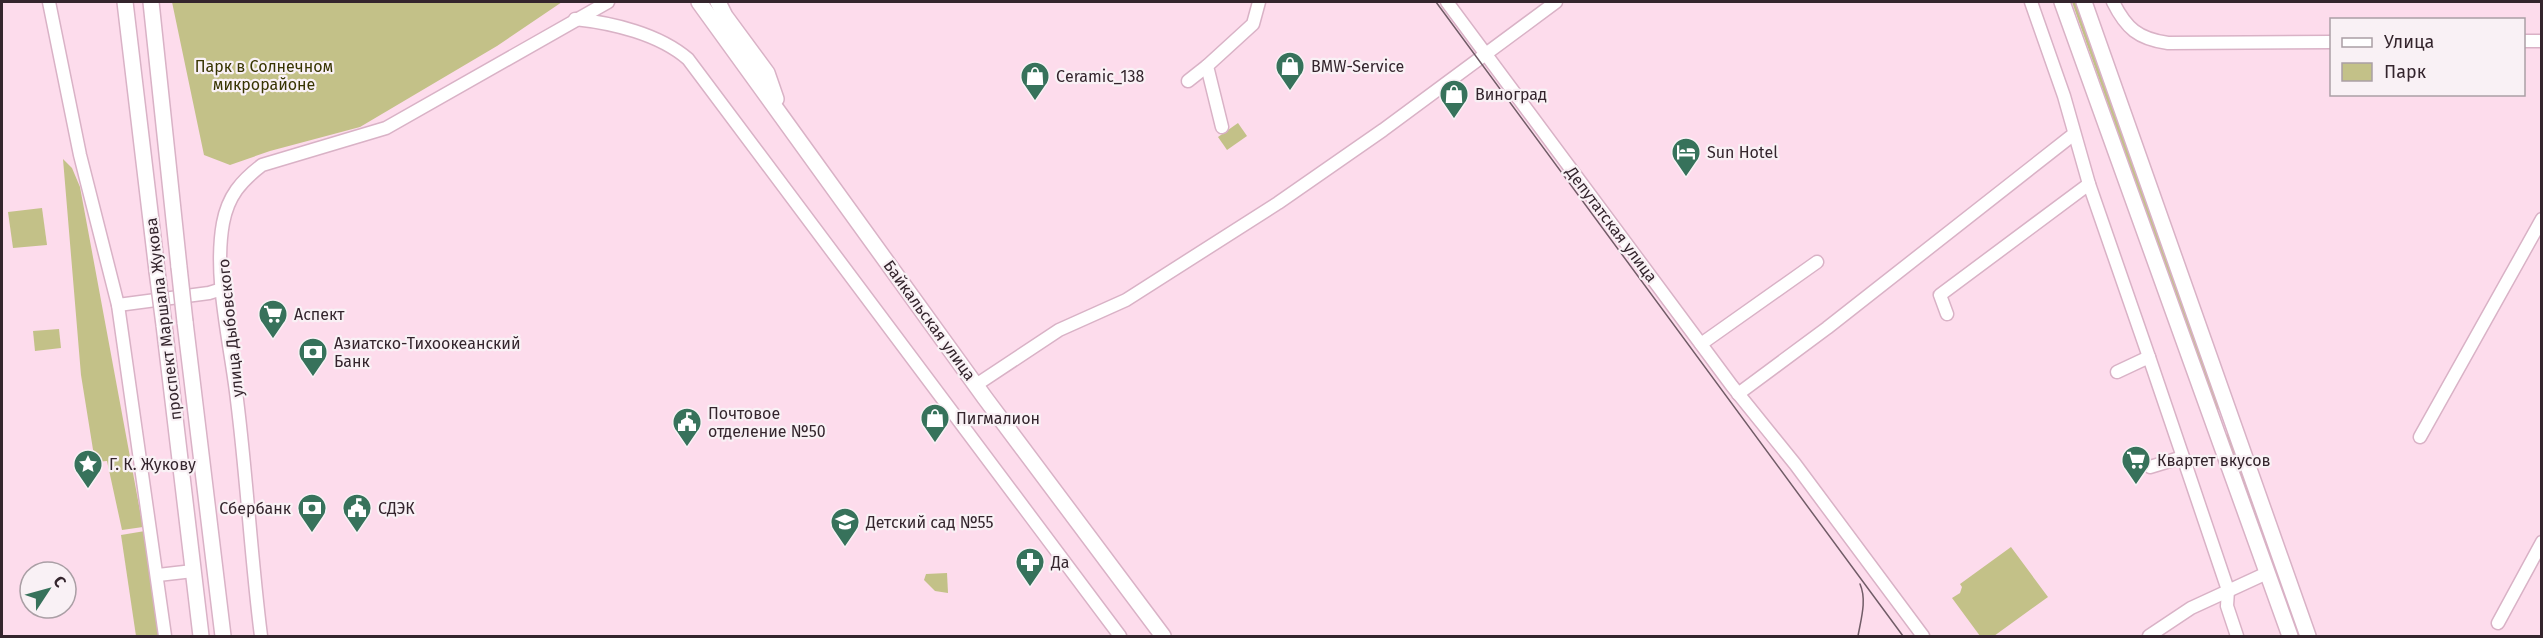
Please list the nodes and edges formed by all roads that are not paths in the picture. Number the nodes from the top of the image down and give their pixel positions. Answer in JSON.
{"nodes":[{"id":1,"x":49,"y":2,"type":"edge"},
{"id":2,"x":125,"y":2,"type":"edge"},
{"id":3,"x":151,"y":2,"type":"edge"},
{"id":4,"x":608,"y":2,"type":"edge"},
{"id":5,"x":699,"y":2,"type":"edge"},
{"id":6,"x":718,"y":2,"type":"edge"},
{"id":7,"x":1259,"y":2,"type":"edge"},
{"id":8,"x":1447,"y":2,"type":"edge"},
{"id":9,"x":1556,"y":2,"type":"edge"},
{"id":10,"x":2031,"y":2,"type":"edge"},
{"id":11,"x":2062,"y":2,"type":"edge"},
{"id":12,"x":2084,"y":2,"type":"edge"},
{"id":13,"x":2113,"y":2,"type":"edge"},
{"id":14,"x":575,"y":19,"type":"junction"},
{"id":15,"x":2525,"y":41,"type":"edge"},
{"id":16,"x":2541,"y":41,"type":"edge"},
{"id":17,"x":2330,"y":42,"type":"edge"},
{"id":18,"x":1486,"y":54,"type":"junction"},
{"id":19,"x":1207,"y":66,"type":"junction"},
{"id":20,"x":1188,"y":81,"type":"dead end"},
{"id":21,"x":779,"y":111,"type":"junction"},
{"id":22,"x":1222,"y":127,"type":"dead end"},
{"id":23,"x":2074,"y":134,"type":"junction"},
{"id":24,"x":2089,"y":184,"type":"junction"},
{"id":25,"x":2541,"y":219,"type":"edge"},
{"id":26,"x":1817,"y":262,"type":"dead end"},
{"id":27,"x":222,"y":289,"type":"junction"},
{"id":28,"x":118,"y":305,"type":"junction"},
{"id":29,"x":1947,"y":314,"type":"dead end"},
{"id":30,"x":1701,"y":344,"type":"junction"},
{"id":31,"x":2149,"y":357,"type":"junction"},
{"id":32,"x":2117,"y":372,"type":"dead end"},
{"id":33,"x":976,"y":385,"type":"junction"},
{"id":34,"x":1738,"y":394,"type":"junction"},
{"id":35,"x":2231,"y":416,"type":"junction"},
{"id":36,"x":2213,"y":423,"type":"junction"},
{"id":37,"x":2420,"y":437,"type":"dead end"},
{"id":38,"x":2183,"y":457,"type":"junction"},
{"id":39,"x":2150,"y":467,"type":"dead end"},
{"id":40,"x":2541,"y":542,"type":"edge"},
{"id":41,"x":193,"y":571,"type":"junction"},
{"id":42,"x":2268,"y":573,"type":"junction"},
{"id":43,"x":158,"y":575,"type":"junction"},
{"id":44,"x":2228,"y":590,"type":"junction"},
{"id":45,"x":2498,"y":623,"type":"dead end"},
{"id":46,"x":165,"y":636,"type":"edge"},
{"id":47,"x":201,"y":636,"type":"edge"},
{"id":48,"x":223,"y":636,"type":"edge"},
{"id":49,"x":261,"y":636,"type":"edge"},
{"id":50,"x":1120,"y":636,"type":"edge"},
{"id":51,"x":1163,"y":636,"type":"edge"},
{"id":52,"x":1923,"y":636,"type":"edge"},
{"id":53,"x":2149,"y":636,"type":"edge"},
{"id":54,"x":2237,"y":636,"type":"edge"},
{"id":55,"x":2290,"y":636,"type":"edge"},
{"id":56,"x":2308,"y":636,"type":"edge"}],
"edges":[{"from":1,"to":28,"type":"street"},
{"from":2,"to":41,"type":"main road","name":"проспект Маршала Жукова","bridge":true},
{"from":3,"to":48,"type":"main road","name":"проспект Маршала Жукова","bridge":true},
{"from":4,"to":14,"type":"street","name":"улица Дыбовского"},
{"from":5,"to":21,"type":"main road","name":"Байкальская улица"},
{"from":6,"to":21,"type":"main road"},
{"from":7,"to":19,"type":"street"},
{"from":8,"to":18,"type":"street","name":"Депутатская улица"},
{"from":9,"to":18,"type":"street"},
{"from":10,"to":23,"type":"street"},
{"from":11,"to":36,"type":"main road"},
{"from":12,"to":35,"type":"main road"},
{"from":13,"to":17,"type":"street"},
{"from":14,"to":27,"type":"street","name":"улица Дыбовского"},
{"from":14,"to":50,"type":"street"},
{"from":15,"to":16,"type":"street"},
{"from":18,"to":30,"type":"street","name":"Депутатская улица"},
{"from":18,"to":33,"type":"street"},
{"from":19,"to":20,"type":"street"},
{"from":19,"to":22,"type":"street"},
{"from":21,"to":33,"type":"main road","name":"Байкальская улица"},
{"from":23,"to":24,"type":"street"},
{"from":23,"to":34,"type":"street"},
{"from":24,"to":29,"type":"street"},
{"from":24,"to":31,"type":"street"},
{"from":25,"to":37,"type":"street"},
{"from":26,"to":30,"type":"street"},
{"from":27,"to":28,"type":"street"},
{"from":27,"to":49,"type":"street","name":"улица Дыбовского"},
{"from":28,"to":43,"type":"street"},
{"from":30,"to":34,"type":"street","name":"Депутатская улица"},
{"from":31,"to":32,"type":"street"},
{"from":31,"to":38,"type":"street"},
{"from":33,"to":51,"type":"main road","name":"Байкальская улица"},
{"from":34,"to":52,"type":"street","name":"Депутатская улица"},
{"from":35,"to":36,"type":"street"},
{"from":35,"to":56,"type":"main road"},
{"from":36,"to":42,"type":"main road"},
{"from":38,"to":39,"type":"street"},
{"from":38,"to":44,"type":"street"},
{"from":40,"to":45,"type":"street"},
{"from":41,"to":43,"type":"street"},
{"from":41,"to":47,"type":"main road","name":"проспект Маршала Жукова"},
{"from":42,"to":44,"type":"street"},
{"from":42,"to":55,"type":"main road"},
{"from":43,"to":46,"type":"street"},
{"from":44,"to":53,"type":"street"},
{"from":44,"to":54,"type":"street"}]}
